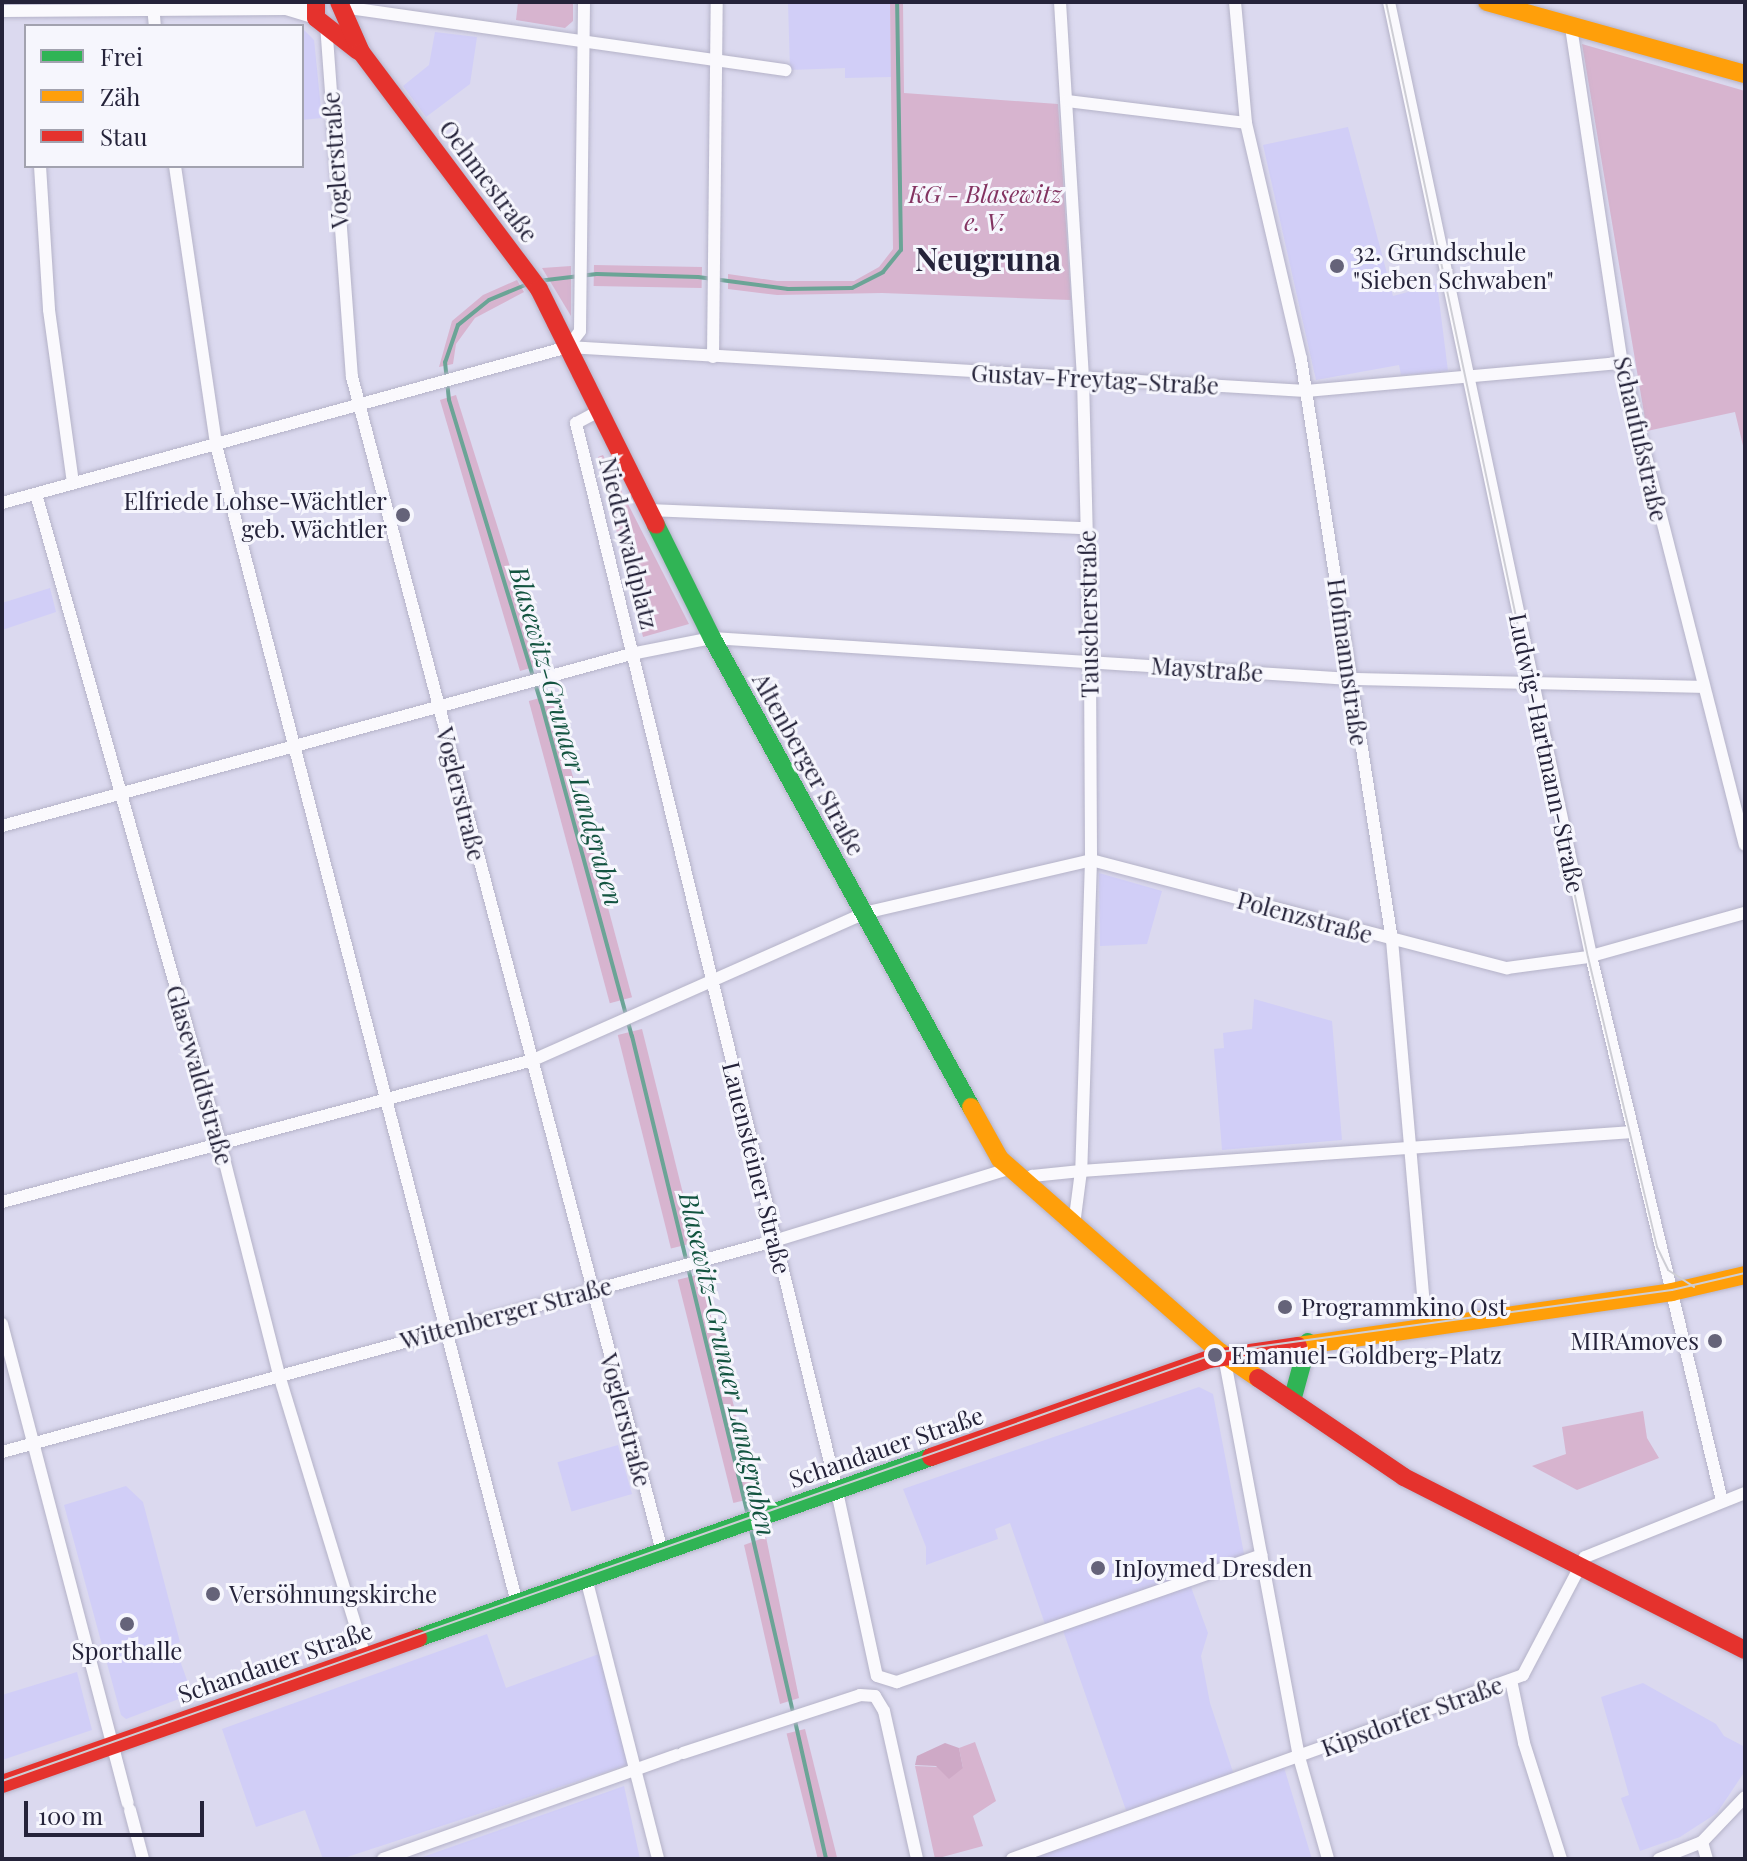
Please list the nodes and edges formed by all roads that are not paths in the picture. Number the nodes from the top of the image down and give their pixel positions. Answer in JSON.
{"nodes":[{"id":1,"x":584,"y":2,"type":"edge"},
{"id":2,"x":717,"y":2,"type":"edge"},
{"id":3,"x":1060,"y":2,"type":"edge"},
{"id":4,"x":1235,"y":2,"type":"edge"},
{"id":5,"x":1389,"y":2,"type":"edge"},
{"id":6,"x":1487,"y":2,"type":"edge"},
{"id":7,"x":37,"y":6,"type":"edge"},
{"id":8,"x":153,"y":6,"type":"edge"},
{"id":9,"x":2,"y":11,"type":"edge"},
{"id":10,"x":328,"y":12,"type":"edge"},
{"id":11,"x":1571,"y":27,"type":"junction"},
{"id":12,"x":584,"y":40,"type":"junction"},
{"id":13,"x":716,"y":61,"type":"junction"},
{"id":14,"x":786,"y":70,"type":"dead end"},
{"id":15,"x":1745,"y":74,"type":"edge"},
{"id":16,"x":1067,"y":101,"type":"junction"},
{"id":17,"x":1246,"y":123,"type":"junction"},
{"id":18,"x":40,"y":168,"type":"edge"},
{"id":19,"x":175,"y":168,"type":"edge"},
{"id":20,"x":568,"y":347,"type":"junction"},
{"id":21,"x":713,"y":357,"type":"junction"},
{"id":22,"x":1622,"y":363,"type":"junction"},
{"id":23,"x":1083,"y":378,"type":"junction"},
{"id":24,"x":1467,"y":381,"type":"junction"},
{"id":25,"x":1306,"y":391,"type":"junction"},
{"id":26,"x":359,"y":406,"type":"junction"},
{"id":27,"x":599,"y":411,"type":"junction"},
{"id":28,"x":216,"y":445,"type":"junction"},
{"id":29,"x":73,"y":483,"type":"junction"},
{"id":30,"x":36,"y":494,"type":"junction"},
{"id":31,"x":2,"y":503,"type":"edge"},
{"id":32,"x":649,"y":510,"type":"junction"},
{"id":33,"x":1086,"y":528,"type":"junction"},
{"id":34,"x":712,"y":638,"type":"junction"},
{"id":35,"x":631,"y":654,"type":"junction"},
{"id":36,"x":1090,"y":661,"type":"junction"},
{"id":37,"x":1351,"y":679,"type":"junction"},
{"id":38,"x":1532,"y":683,"type":"junction"},
{"id":39,"x":1701,"y":687,"type":"junction"},
{"id":40,"x":438,"y":706,"type":"junction"},
{"id":41,"x":293,"y":746,"type":"junction"},
{"id":42,"x":120,"y":793,"type":"junction"},
{"id":43,"x":2,"y":826,"type":"edge"},
{"id":44,"x":1745,"y":845,"type":"edge"},
{"id":45,"x":1091,"y":860,"type":"junction"},
{"id":46,"x":864,"y":913,"type":"junction"},
{"id":47,"x":1745,"y":913,"type":"edge"},
{"id":48,"x":1392,"y":940,"type":"junction"},
{"id":49,"x":1591,"y":956,"type":"junction"},
{"id":50,"x":711,"y":979,"type":"junction"},
{"id":51,"x":533,"y":1060,"type":"junction"},
{"id":52,"x":386,"y":1099,"type":"junction"},
{"id":53,"x":1633,"y":1132,"type":"junction"},
{"id":54,"x":220,"y":1143,"type":"junction"},
{"id":55,"x":1408,"y":1147,"type":"junction"},
{"id":56,"x":1008,"y":1169,"type":"junction"},
{"id":57,"x":1081,"y":1171,"type":"junction"},
{"id":58,"x":1022,"y":1182,"type":"junction"},
{"id":59,"x":2,"y":1202,"type":"edge"},
{"id":60,"x":1074,"y":1225,"type":"junction"},
{"id":61,"x":774,"y":1241,"type":"junction"},
{"id":62,"x":1745,"y":1275,"type":"edge"},
{"id":63,"x":590,"y":1289,"type":"junction"},
{"id":64,"x":1672,"y":1292,"type":"junction"},
{"id":65,"x":2,"y":1324,"type":"edge"},
{"id":66,"x":1426,"y":1327,"type":"junction"},
{"id":67,"x":446,"y":1329,"type":"junction"},
{"id":68,"x":1308,"y":1342,"type":"junction"},
{"id":69,"x":1224,"y":1356,"type":"junction"},
{"id":70,"x":279,"y":1375,"type":"junction"},
{"id":71,"x":1292,"y":1401,"type":"junction"},
{"id":72,"x":32,"y":1444,"type":"junction"},
{"id":73,"x":2,"y":1452,"type":"edge"},
{"id":74,"x":837,"y":1489,"type":"junction"},
{"id":75,"x":1745,"y":1493,"type":"edge"},
{"id":76,"x":1722,"y":1501,"type":"junction"},
{"id":77,"x":662,"y":1551,"type":"junction"},
{"id":78,"x":1261,"y":1555,"type":"junction"},
{"id":79,"x":1579,"y":1567,"type":"junction"},
{"id":80,"x":586,"y":1578,"type":"junction"},
{"id":81,"x":517,"y":1603,"type":"junction"},
{"id":82,"x":1745,"y":1650,"type":"edge"},
{"id":83,"x":365,"y":1656,"type":"junction"},
{"id":84,"x":1511,"y":1680,"type":"junction"},
{"id":85,"x":114,"y":1744,"type":"junction"},
{"id":86,"x":1299,"y":1757,"type":"junction"},
{"id":87,"x":638,"y":1768,"type":"junction"},
{"id":88,"x":2,"y":1784,"type":"edge"},
{"id":89,"x":1745,"y":1797,"type":"edge"},
{"id":90,"x":1702,"y":1842,"type":"junction"},
{"id":91,"x":143,"y":1859,"type":"edge"},
{"id":92,"x":383,"y":1859,"type":"edge"},
{"id":93,"x":658,"y":1859,"type":"edge"},
{"id":94,"x":917,"y":1859,"type":"edge"},
{"id":95,"x":1012,"y":1859,"type":"edge"},
{"id":96,"x":1328,"y":1859,"type":"edge"},
{"id":97,"x":1561,"y":1859,"type":"edge"},
{"id":98,"x":1659,"y":1859,"type":"edge"},
{"id":99,"x":1707,"y":1859,"type":"edge"}],
"edges":[{"from":1,"to":12,"type":"street"},
{"from":2,"to":13,"type":"street"},
{"from":3,"to":16,"type":"street","name":"Tauscherstraße"},
{"from":4,"to":17,"type":"street","name":"Hofmannstraße"},
{"from":5,"to":24,"type":"street","name":"Ludwig-Hartmann-Straße"},
{"from":6,"to":11,"type":"main road"},
{"from":7,"to":8,"type":"street"},
{"from":7,"to":9,"type":"street"},
{"from":8,"to":10,"type":"street"},
{"from":10,"to":12,"type":"street"},
{"from":10,"to":20,"type":"main road","name":"Oehmestraße"},
{"from":10,"to":26,"type":"street","name":"Voglerstraße"},
{"from":11,"to":15,"type":"main road"},
{"from":11,"to":22,"type":"street","name":"Schaufußstraße"},
{"from":12,"to":13,"type":"street"},
{"from":12,"to":20,"type":"street"},
{"from":13,"to":14,"type":"street"},
{"from":13,"to":21,"type":"street"},
{"from":16,"to":17,"type":"street"},
{"from":16,"to":23,"type":"street","name":"Tauscherstraße"},
{"from":17,"to":25,"type":"street","name":"Hofmannstraße"},
{"from":18,"to":29,"type":"street"},
{"from":19,"to":28,"type":"street"},
{"from":20,"to":21,"type":"street","name":"Gustav-Freytag-Straße"},
{"from":20,"to":26,"type":"street"},
{"from":20,"to":27,"type":"main road","name":"Niederwaldplatz"},
{"from":21,"to":23,"type":"street","name":"Gustav-Freytag-Straße"},
{"from":22,"to":24,"type":"street","name":"Gustav-Freytag-Straße"},
{"from":22,"to":39,"type":"street","name":"Schaufußstraße"},
{"from":23,"to":25,"type":"street","name":"Gustav-Freytag-Straße"},
{"from":23,"to":33,"type":"street","name":"Tauscherstraße"},
{"from":24,"to":25,"type":"street","name":"Gustav-Freytag-Straße"},
{"from":24,"to":38,"type":"street","name":"Ludwig-Hartmann-Straße"},
{"from":25,"to":37,"type":"street","name":"Hofmannstraße"},
{"from":26,"to":28,"type":"street"},
{"from":26,"to":40,"type":"street","name":"Voglerstraße"},
{"from":27,"to":32,"type":"main road","name":"Niederwaldplatz"},
{"from":27,"to":35,"type":"street","name":"Niederwaldplatz"},
{"from":28,"to":29,"type":"street"},
{"from":28,"to":41,"type":"street"},
{"from":29,"to":30,"type":"street"},
{"from":30,"to":31,"type":"street"},
{"from":30,"to":42,"type":"street","name":"Glasewaldtstraße"},
{"from":32,"to":33,"type":"street"},
{"from":32,"to":34,"type":"main road","name":"Niederwaldplatz"},
{"from":33,"to":36,"type":"street","name":"Tauscherstraße"},
{"from":34,"to":35,"type":"street","name":"Niederwaldplatz"},
{"from":34,"to":36,"type":"street","name":"Maystraße"},
{"from":34,"to":46,"type":"main road","name":"Altenberger Straße"},
{"from":35,"to":40,"type":"street"},
{"from":35,"to":50,"type":"street","name":"Lauensteiner Straße"},
{"from":36,"to":37,"type":"street","name":"Maystraße"},
{"from":36,"to":45,"type":"street","name":"Tauscherstraße"},
{"from":37,"to":38,"type":"street","name":"Maystraße"},
{"from":37,"to":48,"type":"street","name":"Hofmannstraße"},
{"from":38,"to":39,"type":"street","name":"Maystraße"},
{"from":38,"to":49,"type":"street","name":"Ludwig-Hartmann-Straße"},
{"from":39,"to":44,"type":"street","name":"Schaufußstraße"},
{"from":40,"to":41,"type":"street"},
{"from":40,"to":51,"type":"street","name":"Voglerstraße"},
{"from":41,"to":42,"type":"street"},
{"from":41,"to":52,"type":"street"},
{"from":42,"to":43,"type":"street"},
{"from":42,"to":54,"type":"street","name":"Glasewaldtstraße"},
{"from":45,"to":46,"type":"street","name":"Polenzstraße"},
{"from":45,"to":48,"type":"street","name":"Polenzstraße"},
{"from":45,"to":57,"type":"street","name":"Tauscherstraße"},
{"from":46,"to":50,"type":"street","name":"Polenzstraße"},
{"from":46,"to":56,"type":"main road","name":"Altenberger Straße"},
{"from":47,"to":49,"type":"street","name":"Polenzstraße"},
{"from":48,"to":49,"type":"street","name":"Polenzstraße"},
{"from":48,"to":55,"type":"street","name":"Hofmannstraße"},
{"from":49,"to":53,"type":"street","name":"Ludwig-Hartmann-Straße"},
{"from":50,"to":51,"type":"street","name":"Polenzstraße"},
{"from":50,"to":61,"type":"street","name":"Lauensteiner Straße"},
{"from":51,"to":52,"type":"street","name":"Polenzstraße"},
{"from":51,"to":63,"type":"street","name":"Voglerstraße"},
{"from":52,"to":54,"type":"street","name":"Polenzstraße"},
{"from":52,"to":67,"type":"street"},
{"from":53,"to":55,"type":"street"},
{"from":53,"to":64,"type":"street","name":"Ludwig-Hartmann-Straße"},
{"from":54,"to":59,"type":"street","name":"Polenzstraße"},
{"from":54,"to":70,"type":"street","name":"Glasewaldtstraße"},
{"from":55,"to":57,"type":"street"},
{"from":55,"to":66,"type":"street","name":"Hofmannstraße"},
{"from":56,"to":58,"type":"main road","name":"Altenberger Straße"},
{"from":56,"to":61,"type":"street","name":"Wittenberger Straße"},
{"from":57,"to":58,"type":"street"},
{"from":57,"to":60,"type":"street","name":"Tauscherstraße"},
{"from":58,"to":60,"type":"main road","name":"Altenberger Straße"},
{"from":60,"to":69,"type":"main road","name":"Altenberger Straße"},
{"from":61,"to":63,"type":"street","name":"Wittenberger Straße"},
{"from":61,"to":74,"type":"street","name":"Lauensteiner Straße"},
{"from":62,"to":64,"type":"main road","name":"Schandauer Straße"},
{"from":63,"to":67,"type":"street","name":"Wittenberger Straße"},
{"from":63,"to":77,"type":"street","name":"Voglerstraße"},
{"from":64,"to":66,"type":"main road","name":"Schandauer Straße"},
{"from":64,"to":76,"type":"street","name":"Ludwig-Hartmann-Straße"},
{"from":65,"to":72,"type":"street"},
{"from":66,"to":68,"type":"main road","name":"Schandauer Straße"},
{"from":67,"to":70,"type":"street","name":"Wittenberger Straße"},
{"from":67,"to":81,"type":"street"},
{"from":68,"to":69,"type":"main road","name":"Schandauer Straße"},
{"from":68,"to":71,"type":"main road"},
{"from":69,"to":71,"type":"main road","name":"Altenberger Straße"},
{"from":69,"to":74,"type":"main road","name":"Schandauer Straße"},
{"from":69,"to":78,"type":"street"},
{"from":70,"to":72,"type":"street","name":"Wittenberger Straße"},
{"from":70,"to":83,"type":"street","name":"Glasewaldtstraße"},
{"from":71,"to":79,"type":"main road","name":"Altenberger Straße"},
{"from":72,"to":73,"type":"street","name":"Wittenberger Straße"},
{"from":72,"to":85,"type":"street"},
{"from":74,"to":77,"type":"main road","name":"Schandauer Straße"},
{"from":74,"to":78,"type":"street","name":"Lauensteiner Straße"},
{"from":75,"to":76,"type":"street","name":"Kipsdorfer Straße"},
{"from":76,"to":79,"type":"street","name":"Kipsdorfer Straße"},
{"from":77,"to":80,"type":"main road","name":"Schandauer Straße"},
{"from":78,"to":86,"type":"street"},
{"from":79,"to":82,"type":"main road","name":"Altenberger Straße"},
{"from":79,"to":84,"type":"street","name":"Kipsdorfer Straße"},
{"from":80,"to":81,"type":"main road","name":"Schandauer Straße"},
{"from":80,"to":87,"type":"street"},
{"from":81,"to":83,"type":"main road","name":"Schandauer Straße"},
{"from":83,"to":85,"type":"main road","name":"Schandauer Straße"},
{"from":84,"to":86,"type":"street","name":"Kipsdorfer Straße"},
{"from":84,"to":97,"type":"street"},
{"from":85,"to":88,"type":"main road","name":"Schandauer Straße"},
{"from":85,"to":91,"type":"street"},
{"from":86,"to":95,"type":"street","name":"Kipsdorfer Straße"},
{"from":86,"to":96,"type":"street"},
{"from":87,"to":92,"type":"street"},
{"from":87,"to":93,"type":"street"},
{"from":87,"to":94,"type":"street"},
{"from":89,"to":90,"type":"street"},
{"from":90,"to":98,"type":"street"},
{"from":90,"to":99,"type":"street"}]}
